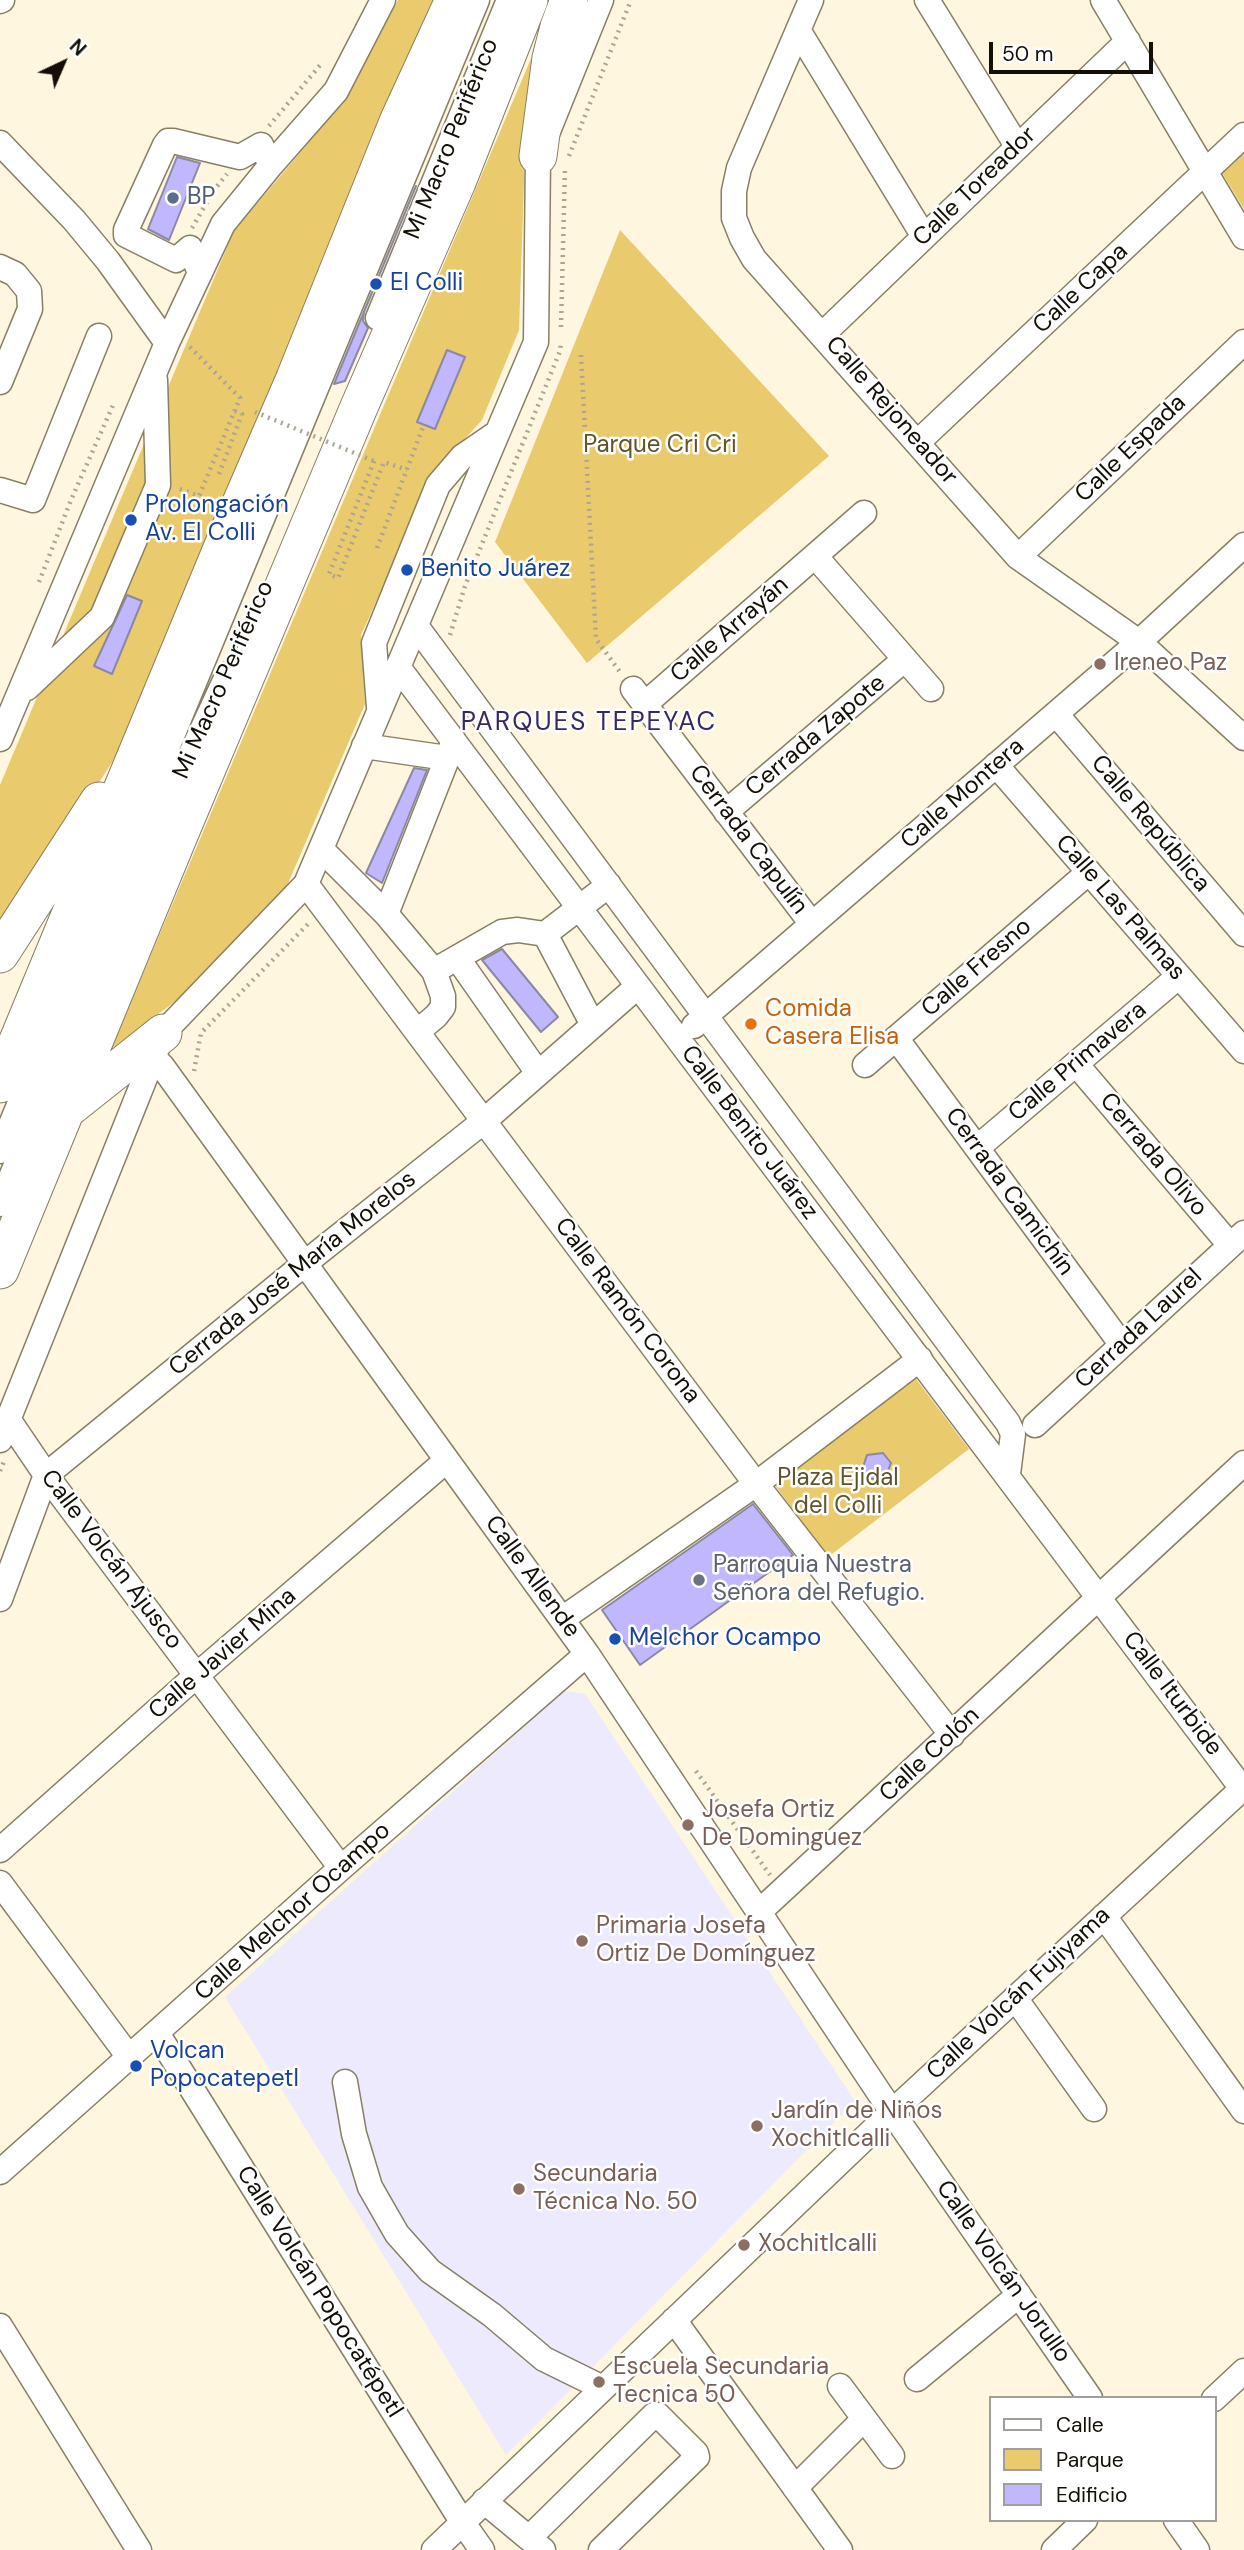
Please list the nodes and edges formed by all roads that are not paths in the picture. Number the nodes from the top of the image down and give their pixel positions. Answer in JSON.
{"nodes":[{"id":1,"x":383,"y":0,"type":"edge"},
{"id":2,"x":454,"y":0,"type":"edge"},
{"id":3,"x":477,"y":0,"type":"edge"},
{"id":4,"x":509,"y":0,"type":"edge"},
{"id":5,"x":529,"y":0,"type":"edge"},
{"id":6,"x":569,"y":0,"type":"edge"},
{"id":7,"x":601,"y":0,"type":"edge"},
{"id":8,"x":811,"y":0,"type":"edge"},
{"id":9,"x":927,"y":0,"type":"edge"},
{"id":10,"x":1103,"y":0,"type":"edge"},
{"id":11,"x":798,"y":30,"type":"junction"},
{"id":12,"x":1128,"y":41,"type":"junction"},
{"id":13,"x":1244,"y":135,"type":"edge"},
{"id":14,"x":1017,"y":146,"type":"junction"},
{"id":15,"x":1,"y":147,"type":"edge"},
{"id":16,"x":537,"y":156,"type":"junction"},
{"id":17,"x":271,"y":164,"type":"junction"},
{"id":18,"x":1207,"y":171,"type":"junction"},
{"id":19,"x":923,"y":235,"type":"junction"},
{"id":20,"x":1244,"y":237,"type":"edge"},
{"id":21,"x":0,"y":267,"type":"edge"},
{"id":22,"x":200,"y":273,"type":"junction"},
{"id":23,"x":823,"y":334,"type":"junction"},
{"id":24,"x":99,"y":336,"type":"dead end"},
{"id":25,"x":170,"y":336,"type":"junction"},
{"id":26,"x":1244,"y":342,"type":"edge"},
{"id":27,"x":155,"y":372,"type":"junction"},
{"id":28,"x":0,"y":382,"type":"edge"},
{"id":29,"x":497,"y":433,"type":"junction"},
{"id":30,"x":918,"y":442,"type":"junction"},
{"id":31,"x":0,"y":490,"type":"edge"},
{"id":32,"x":864,"y":513,"type":"dead end"},
{"id":33,"x":1244,"y":545,"type":"edge"},
{"id":34,"x":815,"y":556,"type":"junction"},
{"id":35,"x":1018,"y":557,"type":"junction"},
{"id":36,"x":416,"y":626,"type":"junction"},
{"id":37,"x":1139,"y":642,"type":"junction"},
{"id":38,"x":905,"y":659,"type":"junction"},
{"id":39,"x":398,"y":667,"type":"junction"},
{"id":40,"x":931,"y":689,"type":"dead end"},
{"id":41,"x":19,"y":695,"type":"junction"},
{"id":42,"x":639,"y":696,"type":"joint"},
{"id":43,"x":158,"y":704,"type":"junction"},
{"id":44,"x":379,"y":711,"type":"junction"},
{"id":45,"x":1056,"y":714,"type":"junction"},
{"id":46,"x":1244,"y":738,"type":"edge"},
{"id":47,"x":0,"y":740,"type":"edge"},
{"id":48,"x":364,"y":746,"type":"junction"},
{"id":49,"x":450,"y":750,"type":"junction"},
{"id":50,"x":996,"y":765,"type":"junction"},
{"id":51,"x":726,"y":812,"type":"junction"},
{"id":52,"x":321,"y":849,"type":"junction"},
{"id":53,"x":1089,"y":872,"type":"junction"},
{"id":54,"x":306,"y":884,"type":"junction"},
{"id":55,"x":609,"y":886,"type":"junction"},
{"id":56,"x":579,"y":907,"type":"junction"},
{"id":57,"x":386,"y":914,"type":"junction"},
{"id":58,"x":812,"y":925,"type":"junction"},
{"id":59,"x":545,"y":934,"type":"junction"},
{"id":60,"x":1244,"y":934,"type":"edge"},
{"id":61,"x":0,"y":954,"type":"edge"},
{"id":62,"x":458,"y":959,"type":"junction"},
{"id":63,"x":434,"y":971,"type":"junction"},
{"id":64,"x":1179,"y":976,"type":"junction"},
{"id":65,"x":638,"y":986,"type":"junction"},
{"id":66,"x":706,"y":1016,"type":"junction"},
{"id":67,"x":593,"y":1024,"type":"junction"},
{"id":68,"x":417,"y":1032,"type":"junction"},
{"id":69,"x":895,"y":1038,"type":"junction"},
{"id":70,"x":679,"y":1039,"type":"junction"},
{"id":71,"x":158,"y":1045,"type":"junction"},
{"id":72,"x":1244,"y":1051,"type":"edge"},
{"id":73,"x":1076,"y":1064,"type":"junction"},
{"id":74,"x":865,"y":1065,"type":"dead end"},
{"id":75,"x":538,"y":1073,"type":"junction"},
{"id":76,"x":0,"y":1084,"type":"edge"},
{"id":77,"x":66,"y":1110,"type":"junction"},
{"id":78,"x":484,"y":1121,"type":"junction"},
{"id":79,"x":977,"y":1148,"type":"junction"},
{"id":80,"x":0,"y":1151,"type":"edge"},
{"id":81,"x":0,"y":1204,"type":"edge"},
{"id":82,"x":1237,"y":1239,"type":"edge"},
{"id":83,"x":305,"y":1263,"type":"junction"},
{"id":84,"x":0,"y":1270,"type":"edge"},
{"id":85,"x":1122,"y":1345,"type":"junction"},
{"id":86,"x":920,"y":1359,"type":"junction"},
{"id":87,"x":1035,"y":1425,"type":"dead end"},
{"id":88,"x":4,"y":1430,"type":"edge"},
{"id":89,"x":447,"y":1460,"type":"junction"},
{"id":90,"x":1244,"y":1463,"type":"edge"},
{"id":91,"x":1008,"y":1474,"type":"junction"},
{"id":92,"x":46,"y":1475,"type":"junction"},
{"id":93,"x":756,"y":1483,"type":"junction"},
{"id":94,"x":1101,"y":1598,"type":"junction"},
{"id":95,"x":0,"y":1599,"type":"edge"},
{"id":96,"x":562,"y":1619,"type":"junction"},
{"id":97,"x":587,"y":1654,"type":"junction"},
{"id":98,"x":197,"y":1675,"type":"junction"},
{"id":99,"x":952,"y":1735,"type":"junction"},
{"id":100,"x":1243,"y":1790,"type":"edge"},
{"id":101,"x":0,"y":1850,"type":"edge"},
{"id":102,"x":341,"y":1868,"type":"junction"},
{"id":103,"x":0,"y":1883,"type":"edge"},
{"id":104,"x":759,"y":1912,"type":"junction"},
{"id":105,"x":1104,"y":1916,"type":"junction"},
{"id":106,"x":1015,"y":1998,"type":"junction"},
{"id":107,"x":157,"y":2032,"type":"junction"},
{"id":108,"x":129,"y":2057,"type":"junction"},
{"id":109,"x":345,"y":2082,"type":"dead end"},
{"id":110,"x":1094,"y":2109,"type":"dead end"},
{"id":111,"x":1244,"y":2111,"type":"edge"},
{"id":112,"x":892,"y":2112,"type":"junction"},
{"id":113,"x":0,"y":2172,"type":"edge"},
{"id":114,"x":1019,"y":2295,"type":"junction"},
{"id":115,"x":674,"y":2320,"type":"junction"},
{"id":116,"x":0,"y":2326,"type":"edge"},
{"id":117,"x":1244,"y":2371,"type":"edge"},
{"id":118,"x":916,"y":2379,"type":"dead end"},
{"id":119,"x":840,"y":2386,"type":"dead end"},
{"id":120,"x":603,"y":2388,"type":"junction"},
{"id":121,"x":1089,"y":2396,"type":"edge"},
{"id":122,"x":1216,"y":2397,"type":"edge"},
{"id":123,"x":864,"y":2419,"type":"junction"},
{"id":124,"x":892,"y":2456,"type":"dead end"},
{"id":125,"x":795,"y":2488,"type":"junction"},
{"id":126,"x":484,"y":2501,"type":"junction"},
{"id":127,"x":1084,"y":2522,"type":"edge"},
{"id":128,"x":1177,"y":2522,"type":"edge"},
{"id":129,"x":463,"y":2523,"type":"junction"},
{"id":130,"x":536,"y":2544,"type":"edge"},
{"id":131,"x":139,"y":2550,"type":"edge"},
{"id":132,"x":434,"y":2550,"type":"edge"},
{"id":133,"x":482,"y":2550,"type":"edge"},
{"id":134,"x":601,"y":2550,"type":"edge"},
{"id":135,"x":840,"y":2550,"type":"edge"},
{"id":136,"x":1054,"y":2550,"type":"edge"},
{"id":137,"x":1198,"y":2550,"type":"edge"}],
"edges":[{"from":1,"to":17,"type":"street"},
{"from":2,"to":43,"type":"highway"},
{"from":3,"to":80,"type":"street","name":"Mi Macro Periférico"},
{"from":4,"to":81,"type":"street","name":"Mi Macro Periférico"},
{"from":5,"to":77,"type":"highway"},
{"from":6,"to":16,"type":"highway"},
{"from":7,"to":16,"type":"street"},
{"from":8,"to":11,"type":"street","name":"Calle Rejoneador"},
{"from":9,"to":14,"type":"street"},
{"from":10,"to":12,"type":"street"},
{"from":11,"to":19,"type":"street"},
{"from":11,"to":23,"type":"street","name":"Calle Rejoneador"},
{"from":12,"to":14,"type":"street","name":"Calle Toreador"},
{"from":12,"to":18,"type":"street"},
{"from":13,"to":18,"type":"street","name":"Calle Capa"},
{"from":14,"to":19,"type":"street","name":"Calle Toreador"},
{"from":15,"to":25,"type":"street"},
{"from":16,"to":29,"type":"street"},
{"from":17,"to":22,"type":"street"},
{"from":17,"to":22,"type":"street"},
{"from":18,"to":20,"type":"street"},
{"from":18,"to":30,"type":"street","name":"Calle Capa"},
{"from":19,"to":23,"type":"street","name":"Calle Toreador"},
{"from":21,"to":28,"type":"street"},
{"from":22,"to":25,"type":"street"},
{"from":23,"to":30,"type":"street","name":"Calle Rejoneador"},
{"from":24,"to":31,"type":"street"},
{"from":25,"to":27,"type":"street"},
{"from":26,"to":35,"type":"street","name":"Calle Espada"},
{"from":27,"to":41,"type":"street"},
{"from":27,"to":41,"type":"street"},
{"from":29,"to":36,"type":"street"},
{"from":29,"to":44,"type":"street"},
{"from":30,"to":35,"type":"street","name":"Calle Rejoneador"},
{"from":32,"to":34,"type":"street","name":"Calle Arrayán"},
{"from":33,"to":37,"type":"street","name":"Calle Montera"},
{"from":34,"to":38,"type":"street"},
{"from":34,"to":42,"type":"street","name":"Calle Arrayán"},
{"from":35,"to":37,"type":"street","name":"Calle Rejoneador"},
{"from":36,"to":39,"type":"street"},
{"from":36,"to":55,"type":"street","name":"Calle Benito Juárez"},
{"from":37,"to":45,"type":"street","name":"Calle Montera"},
{"from":37,"to":46,"type":"street","name":"Calle Rejoneador"},
{"from":38,"to":40,"type":"street"},
{"from":38,"to":51,"type":"street","name":"Cerrada Zapote"},
{"from":39,"to":44,"type":"street"},
{"from":39,"to":49,"type":"street","name":"Calle Benito Juárez"},
{"from":41,"to":47,"type":"street"},
{"from":42,"to":51,"type":"street","name":"Cerrada Capulín"},
{"from":43,"to":61,"type":"highway"},
{"from":43,"to":76,"type":"highway"},
{"from":44,"to":48,"type":"street"},
{"from":45,"to":50,"type":"street","name":"Calle Montera"},
{"from":45,"to":60,"type":"street","name":"Calle República"},
{"from":48,"to":49,"type":"street"},
{"from":48,"to":52,"type":"street"},
{"from":49,"to":56,"type":"street","name":"Calle Benito Juárez"},
{"from":49,"to":57,"type":"street"},
{"from":50,"to":53,"type":"street","name":"Calle Las Palmas"},
{"from":50,"to":58,"type":"street","name":"Calle Montera"},
{"from":51,"to":58,"type":"street","name":"Cerrada Capulín"},
{"from":52,"to":54,"type":"street"},
{"from":52,"to":57,"type":"street"},
{"from":53,"to":64,"type":"street","name":"Calle Las Palmas"},
{"from":53,"to":69,"type":"street","name":"Calle Fresno"},
{"from":54,"to":68,"type":"street","name":"Calle Ramón Corona"},
{"from":54,"to":71,"type":"street"},
{"from":55,"to":56,"type":"street"},
{"from":55,"to":66,"type":"street","name":"Calle Benito Juárez"},
{"from":56,"to":59,"type":"street"},
{"from":56,"to":65,"type":"street","name":"Calle Benito Juárez"},
{"from":57,"to":63,"type":"street"},
{"from":58,"to":66,"type":"street","name":"Calle Montera"},
{"from":59,"to":62,"type":"street"},
{"from":59,"to":67,"type":"street"},
{"from":62,"to":63,"type":"street"},
{"from":62,"to":75,"type":"street"},
{"from":63,"to":68,"type":"street"},
{"from":64,"to":72,"type":"street","name":"Calle Las Palmas"},
{"from":64,"to":73,"type":"street","name":"Calle Primavera"},
{"from":65,"to":67,"type":"street","name":"Cerrada José María Morelos"},
{"from":65,"to":70,"type":"street","name":"Calle Benito Juárez"},
{"from":66,"to":70,"type":"street","name":"Calle Montera"},
{"from":66,"to":91,"type":"street","name":"Calle Benito Juárez"},
{"from":67,"to":75,"type":"street","name":"Cerrada José María Morelos"},
{"from":68,"to":78,"type":"street","name":"Calle Ramón Corona"},
{"from":69,"to":74,"type":"street","name":"Calle Fresno"},
{"from":69,"to":79,"type":"street","name":"Cerrada Camichín"},
{"from":70,"to":86,"type":"street","name":"Calle Benito Juárez"},
{"from":71,"to":77,"type":"highway"},
{"from":71,"to":83,"type":"street","name":"Calle Allende"},
{"from":71,"to":88,"type":"street"},
{"from":73,"to":79,"type":"street","name":"Calle Primavera"},
{"from":73,"to":82,"type":"street","name":"Cerrada Olivo"},
{"from":75,"to":78,"type":"street","name":"Cerrada José María Morelos"},
{"from":77,"to":84,"type":"highway"},
{"from":78,"to":83,"type":"street","name":"Cerrada José María Morelos"},
{"from":78,"to":93,"type":"street","name":"Calle Ramón Corona"},
{"from":79,"to":85,"type":"street","name":"Cerrada Camichín"},
{"from":82,"to":85,"type":"street","name":"Cerrada Laurel"},
{"from":83,"to":89,"type":"street","name":"Calle Allende"},
{"from":83,"to":92,"type":"street","name":"Cerrada José María Morelos"},
{"from":85,"to":87,"type":"street","name":"Cerrada Laurel"},
{"from":86,"to":91,"type":"street","name":"Calle Benito Juárez"},
{"from":86,"to":93,"type":"street"},
{"from":88,"to":92,"type":"street","name":"Calle Volcán Ajusco"},
{"from":89,"to":96,"type":"street","name":"Calle Allende"},
{"from":89,"to":98,"type":"street","name":"Calle Javier Mina"},
{"from":90,"to":94,"type":"street","name":"Calle Colón"},
{"from":91,"to":94,"type":"street","name":"Calle Benito Juárez"},
{"from":92,"to":95,"type":"street"},
{"from":92,"to":98,"type":"street","name":"Calle Volcán Ajusco"},
{"from":93,"to":96,"type":"street"},
{"from":93,"to":99,"type":"street","name":"Calle Ramón Corona"},
{"from":94,"to":99,"type":"street","name":"Calle Colón"},
{"from":94,"to":100,"type":"street","name":"Calle Iturbide"},
{"from":96,"to":97,"type":"street","name":"Calle Allende"},
{"from":97,"to":102,"type":"street","name":"Calle Melchor Ocampo"},
{"from":97,"to":104,"type":"street","name":"Calle Allende"},
{"from":98,"to":101,"type":"street","name":"Calle Javier Mina"},
{"from":98,"to":102,"type":"street","name":"Calle Volcán Ajusco"},
{"from":99,"to":104,"type":"street","name":"Calle Colón"},
{"from":100,"to":105,"type":"street","name":"Calle Volcán Fujiyama"},
{"from":102,"to":107,"type":"street","name":"Calle Melchor Ocampo"},
{"from":103,"to":108,"type":"street"},
{"from":104,"to":112,"type":"street","name":"Calle Allende"},
{"from":105,"to":106,"type":"street","name":"Calle Volcán Fujiyama"},
{"from":105,"to":111,"type":"street"},
{"from":106,"to":110,"type":"street"},
{"from":106,"to":112,"type":"street","name":"Calle Volcán Fujiyama"},
{"from":107,"to":108,"type":"street","name":"Calle Melchor Ocampo"},
{"from":107,"to":129,"type":"street","name":"Calle Volcán Popocatépetl"},
{"from":108,"to":113,"type":"street","name":"Calle Melchor Ocampo"},
{"from":109,"to":120,"type":"street"},
{"from":112,"to":114,"type":"street","name":"Calle Volcán Jorullo"},
{"from":112,"to":115,"type":"street","name":"Calle Volcán Fujiyama"},
{"from":114,"to":118,"type":"street"},
{"from":114,"to":121,"type":"street","name":"Calle Volcán Jorullo"},
{"from":115,"to":120,"type":"street","name":"Calle Volcán Fujiyama"},
{"from":115,"to":125,"type":"street"},
{"from":116,"to":131,"type":"street"},
{"from":117,"to":122,"type":"street"},
{"from":119,"to":123,"type":"street"},
{"from":120,"to":126,"type":"street","name":"Calle Volcán Fujiyama"},
{"from":123,"to":124,"type":"street"},
{"from":123,"to":125,"type":"street"},
{"from":125,"to":135,"type":"street"},
{"from":126,"to":129,"type":"street","name":"Calle Volcán Fujiyama"},
{"from":126,"to":130,"type":"street"},
{"from":127,"to":136,"type":"street"},
{"from":128,"to":137,"type":"street"},
{"from":129,"to":132,"type":"street","name":"Calle Volcán Fujiyama"},
{"from":129,"to":133,"type":"street","name":"Calle Volcán Popocatépetl"},
{"from":130,"to":134,"type":"street"}]}
